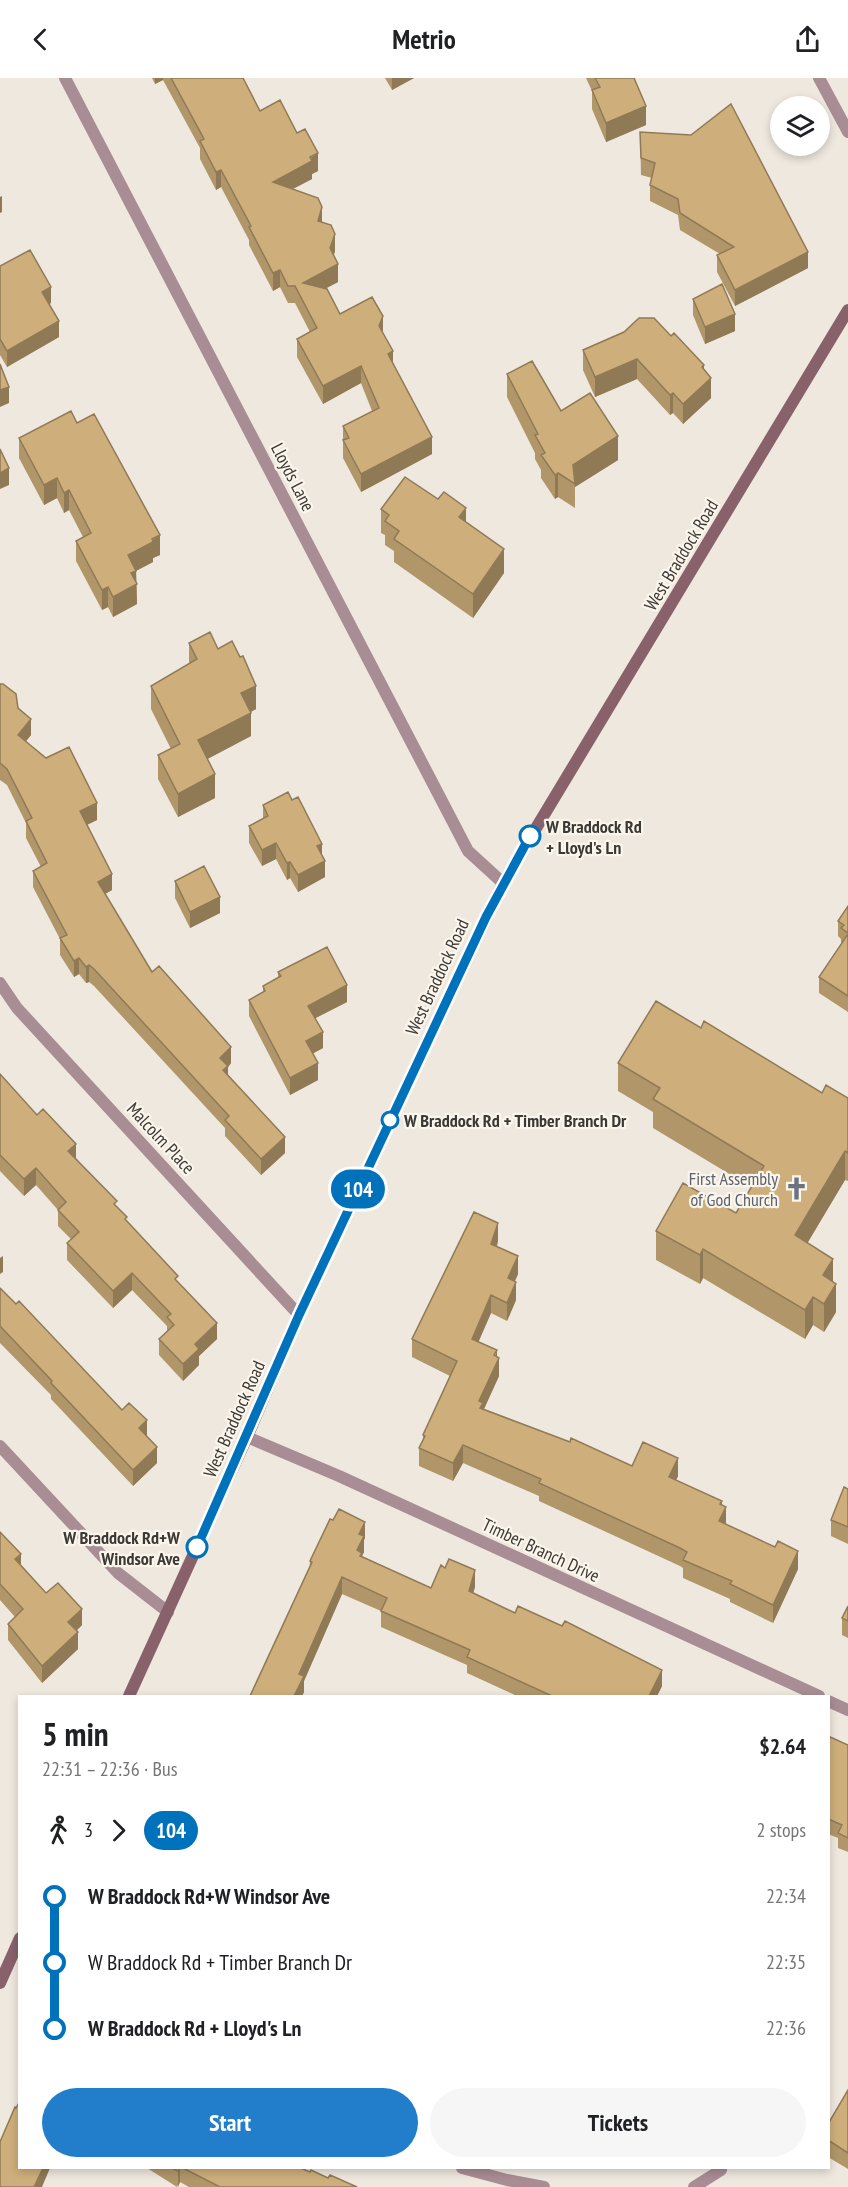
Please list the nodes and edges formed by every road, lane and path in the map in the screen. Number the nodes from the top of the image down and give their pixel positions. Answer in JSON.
{"nodes":[{"id":1,"x":65,"y":78,"type":"edge"},
{"id":2,"x":819,"y":78,"type":"edge"},
{"id":3,"x":848,"y":132,"type":"edge"},
{"id":4,"x":848,"y":310,"type":"edge"},
{"id":5,"x":503,"y":883,"type":"junction"},
{"id":6,"x":0,"y":983,"type":"edge"},
{"id":7,"x":299,"y":1315,"type":"junction"},
{"id":8,"x":247,"y":1437,"type":"junction"},
{"id":9,"x":0,"y":1446,"type":"edge"},
{"id":10,"x":168,"y":1612,"type":"junction"},
{"id":11,"x":129,"y":1695,"type":"edge"},
{"id":12,"x":817,"y":1695,"type":"edge"},
{"id":13,"x":830,"y":1702,"type":"edge"},
{"id":14,"x":848,"y":1710,"type":"edge"},
{"id":15,"x":18,"y":1942,"type":"edge"},
{"id":16,"x":0,"y":1983,"type":"edge"},
{"id":17,"x":466,"y":2169,"type":"edge"},
{"id":18,"x":721,"y":2170,"type":"dead end"},
{"id":19,"x":544,"y":2187,"type":"edge"},
{"id":20,"x":694,"y":2187,"type":"edge"}],
"edges":[{"from":1,"to":5,"type":"street","name":"Lloyds Lane"},
{"from":2,"to":3,"type":"street"},
{"from":4,"to":5,"type":"main road","name":"West Braddock Road"},
{"from":5,"to":7,"type":"main road","name":"West Braddock Road"},
{"from":6,"to":7,"type":"street","name":"Malcolm Place"},
{"from":7,"to":8,"type":"main road","name":"West Braddock Road"},
{"from":8,"to":10,"type":"main road","name":"West Braddock Road"},
{"from":8,"to":12,"type":"street","name":"Timber Branch Drive"},
{"from":9,"to":10,"type":"street"},
{"from":10,"to":11,"type":"main road","name":"West Braddock Road"},
{"from":13,"to":14,"type":"street"},
{"from":15,"to":16,"type":"main road"},
{"from":17,"to":19,"type":"street"},
{"from":18,"to":20,"type":"street"}]}
